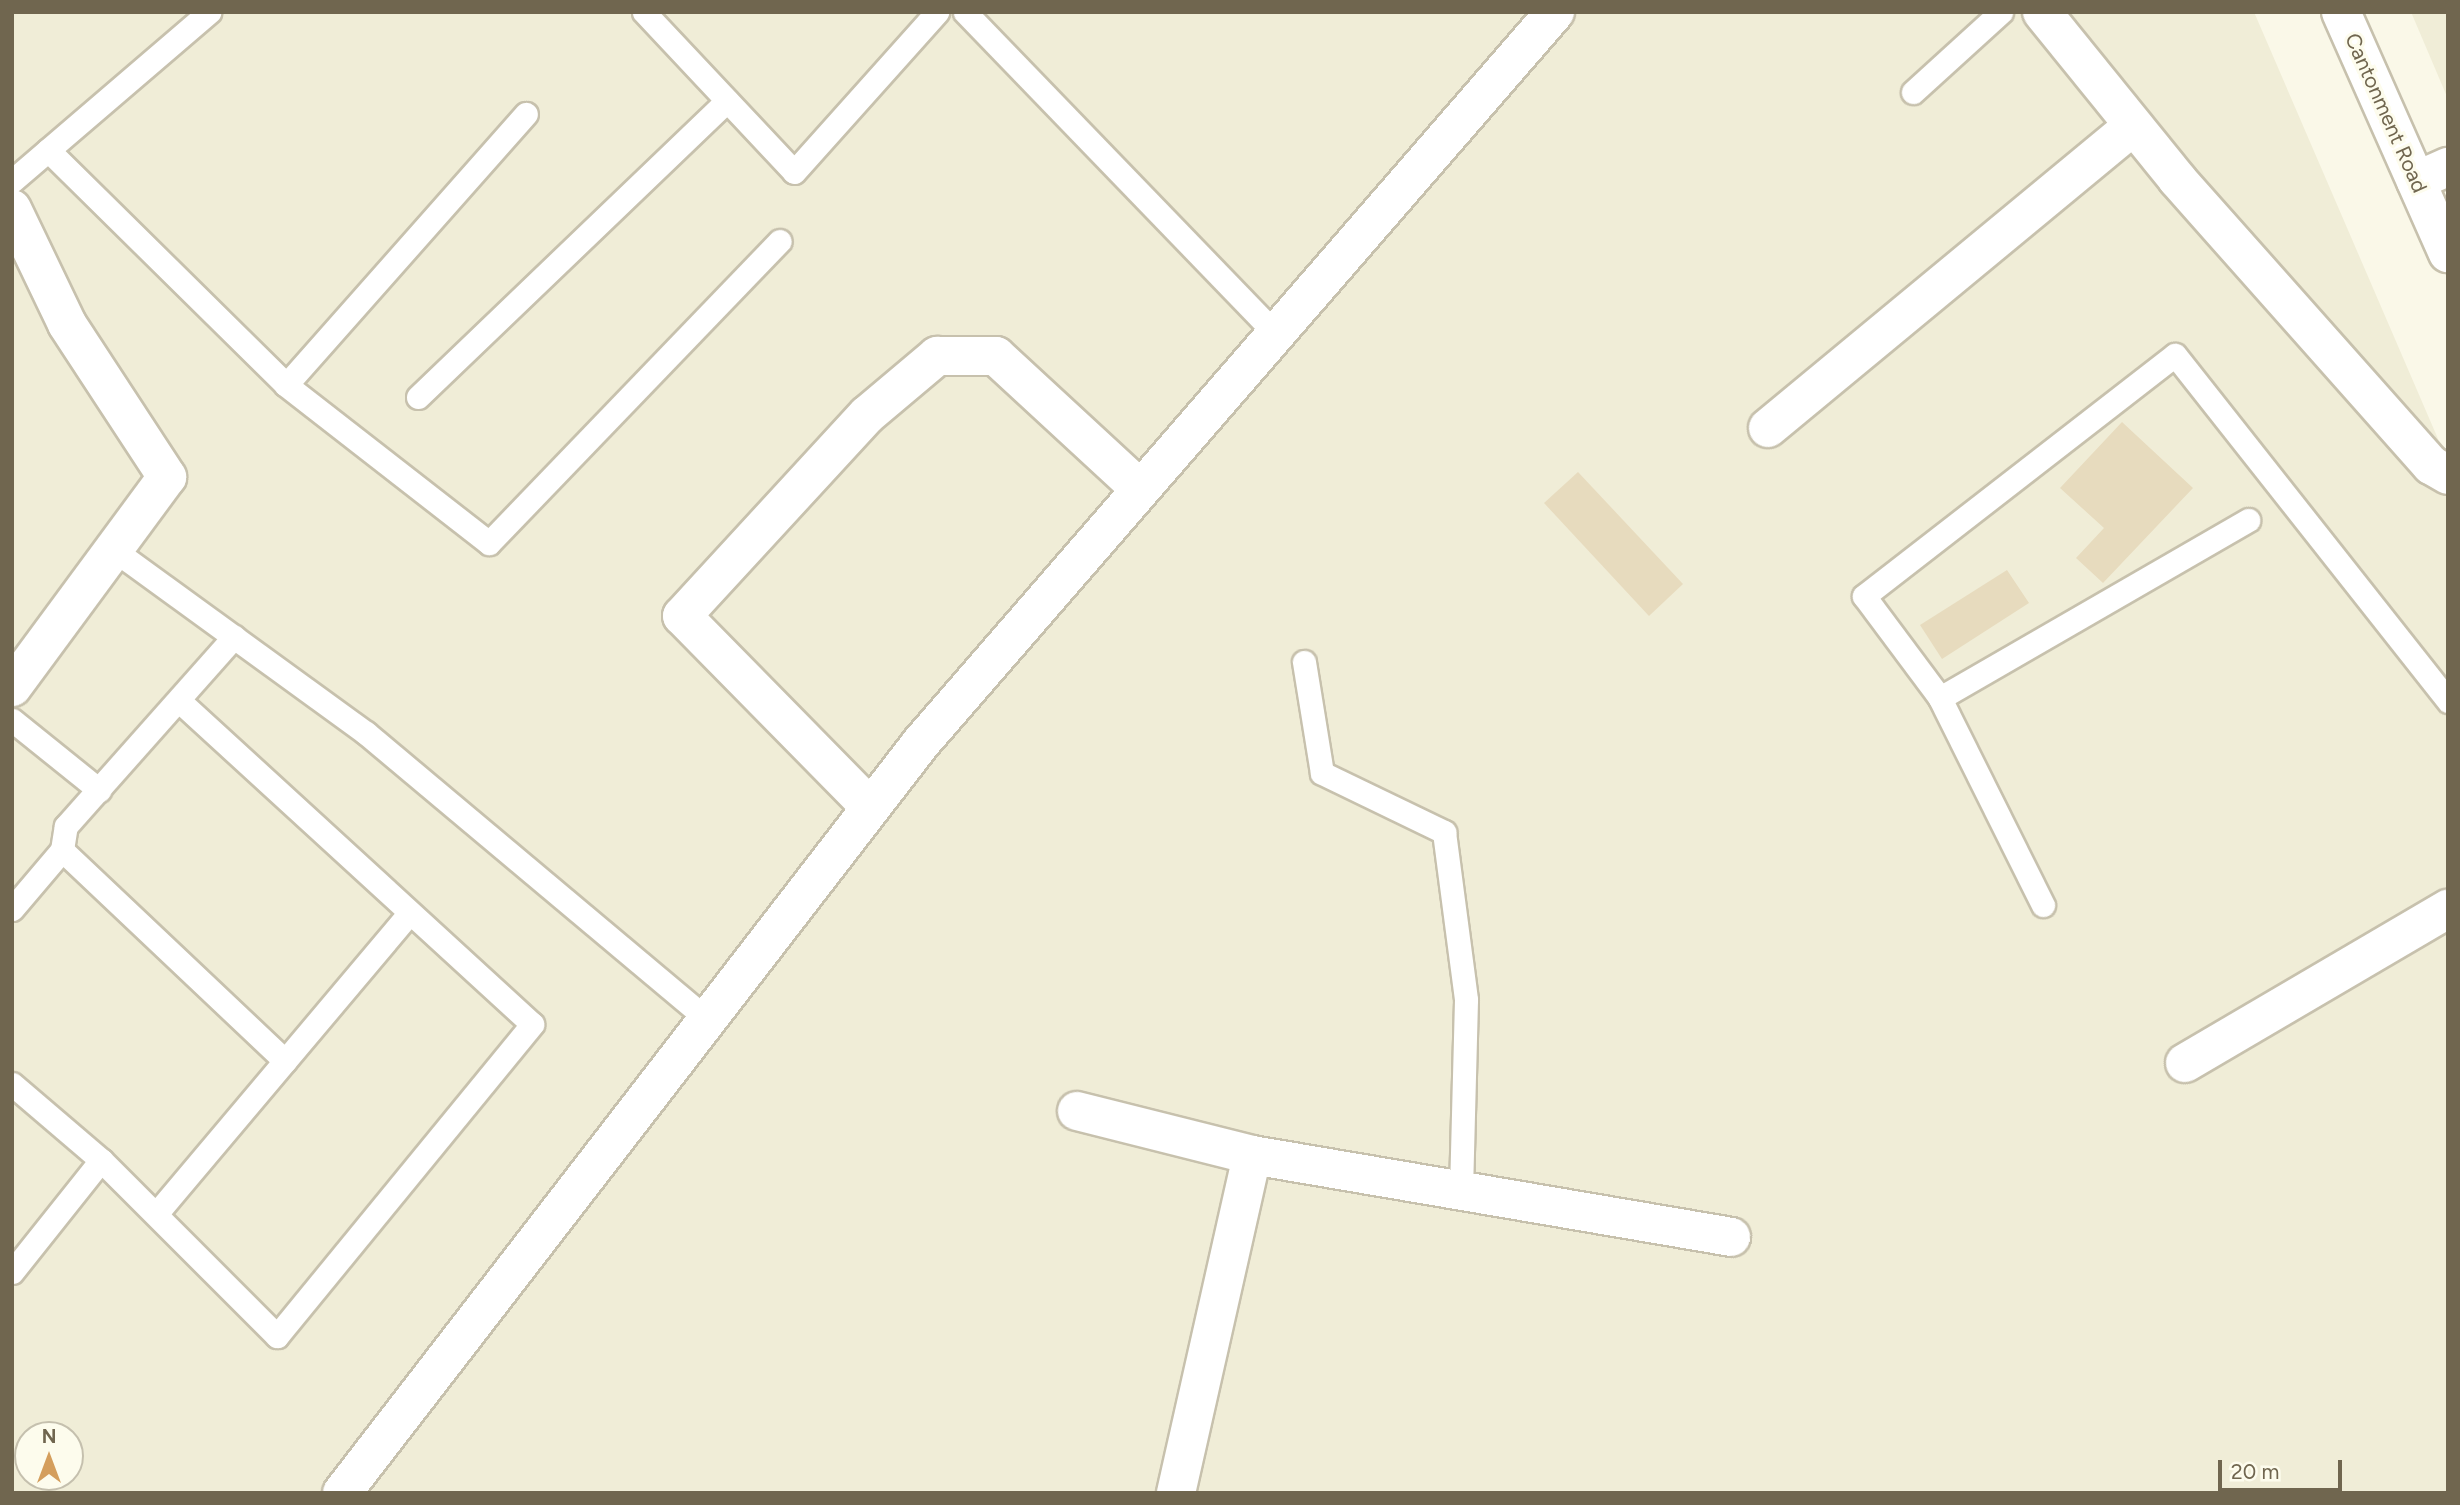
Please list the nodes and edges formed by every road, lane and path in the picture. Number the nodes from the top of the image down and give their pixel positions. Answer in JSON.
{"nodes":[{"id":1,"x":209,"y":12,"type":"edge"},
{"id":2,"x":644,"y":12,"type":"edge"},
{"id":3,"x":937,"y":12,"type":"edge"},
{"id":4,"x":965,"y":12,"type":"edge"},
{"id":5,"x":1555,"y":12,"type":"edge"},
{"id":6,"x":2001,"y":12,"type":"edge"},
{"id":7,"x":2042,"y":12,"type":"edge"},
{"id":8,"x":2341,"y":12,"type":"edge"},
{"id":9,"x":1913,"y":92,"type":"dead end"},
{"id":10,"x":727,"y":101,"type":"junction"},
{"id":11,"x":526,"y":114,"type":"dead end"},
{"id":12,"x":2133,"y":126,"type":"junction"},
{"id":13,"x":47,"y":150,"type":"junction"},
{"id":14,"x":2432,"y":174,"type":"edge"},
{"id":15,"x":12,"y":180,"type":"edge"},
{"id":16,"x":12,"y":209,"type":"edge"},
{"id":17,"x":780,"y":241,"type":"dead end"},
{"id":18,"x":2448,"y":253,"type":"edge"},
{"id":19,"x":1273,"y":331,"type":"junction"},
{"id":20,"x":286,"y":385,"type":"junction"},
{"id":21,"x":418,"y":397,"type":"dead end"},
{"id":22,"x":1768,"y":428,"type":"dead end"},
{"id":23,"x":2448,"y":475,"type":"edge"},
{"id":24,"x":1139,"y":488,"type":"junction"},
{"id":25,"x":2248,"y":520,"type":"dead end"},
{"id":26,"x":114,"y":550,"type":"junction"},
{"id":27,"x":234,"y":637,"type":"junction"},
{"id":28,"x":1304,"y":662,"type":"dead end"},
{"id":29,"x":12,"y":687,"type":"edge"},
{"id":30,"x":1940,"y":698,"type":"junction"},
{"id":31,"x":2448,"y":701,"type":"edge"},
{"id":32,"x":181,"y":702,"type":"junction"},
{"id":33,"x":12,"y":720,"type":"edge"},
{"id":34,"x":99,"y":790,"type":"junction"},
{"id":35,"x":870,"y":807,"type":"junction"},
{"id":36,"x":62,"y":850,"type":"junction"},
{"id":37,"x":2043,"y":905,"type":"dead end"},
{"id":38,"x":12,"y":909,"type":"edge"},
{"id":39,"x":2448,"y":909,"type":"edge"},
{"id":40,"x":409,"y":914,"type":"junction"},
{"id":41,"x":706,"y":1018,"type":"junction"},
{"id":42,"x":285,"y":1061,"type":"junction"},
{"id":43,"x":2185,"y":1063,"type":"dead end"},
{"id":44,"x":12,"y":1084,"type":"edge"},
{"id":45,"x":1077,"y":1111,"type":"dead end"},
{"id":46,"x":1252,"y":1155,"type":"junction"},
{"id":47,"x":101,"y":1160,"type":"junction"},
{"id":48,"x":1461,"y":1190,"type":"junction"},
{"id":49,"x":156,"y":1214,"type":"junction"},
{"id":50,"x":1731,"y":1237,"type":"dead end"},
{"id":51,"x":12,"y":1272,"type":"edge"},
{"id":52,"x":342,"y":1493,"type":"edge"},
{"id":53,"x":1176,"y":1493,"type":"edge"}],
"edges":[{"from":1,"to":13,"type":"lane"},
{"from":2,"to":10,"type":"lane"},
{"from":3,"to":10,"type":"lane"},
{"from":4,"to":19,"type":"lane"},
{"from":5,"to":19,"type":"street"},
{"from":6,"to":9,"type":"lane"},
{"from":7,"to":12,"type":"street"},
{"from":8,"to":14,"type":"street","name":"Cantonment Road"},
{"from":10,"to":21,"type":"lane"},
{"from":11,"to":20,"type":"lane"},
{"from":12,"to":22,"type":"street"},
{"from":12,"to":23,"type":"street"},
{"from":13,"to":15,"type":"lane"},
{"from":13,"to":20,"type":"lane"},
{"from":14,"to":18,"type":"street","name":"Cantonment Road"},
{"from":16,"to":26,"type":"street"},
{"from":17,"to":20,"type":"lane"},
{"from":19,"to":24,"type":"street"},
{"from":24,"to":35,"type":"street"},
{"from":24,"to":35,"type":"street"},
{"from":25,"to":30,"type":"lane"},
{"from":26,"to":27,"type":"lane"},
{"from":26,"to":29,"type":"street"},
{"from":27,"to":32,"type":"lane"},
{"from":27,"to":41,"type":"lane"},
{"from":28,"to":48,"type":"lane"},
{"from":30,"to":31,"type":"lane"},
{"from":30,"to":37,"type":"lane"},
{"from":32,"to":34,"type":"lane"},
{"from":32,"to":40,"type":"lane"},
{"from":33,"to":34,"type":"lane"},
{"from":34,"to":36,"type":"lane"},
{"from":35,"to":41,"type":"street"},
{"from":36,"to":38,"type":"lane"},
{"from":36,"to":42,"type":"lane"},
{"from":39,"to":43,"type":"street"},
{"from":40,"to":42,"type":"lane"},
{"from":40,"to":49,"type":"lane"},
{"from":41,"to":52,"type":"street"},
{"from":42,"to":49,"type":"lane"},
{"from":44,"to":47,"type":"lane"},
{"from":45,"to":46,"type":"street"},
{"from":46,"to":48,"type":"street"},
{"from":46,"to":53,"type":"street"},
{"from":47,"to":49,"type":"lane"},
{"from":47,"to":51,"type":"lane"},
{"from":48,"to":50,"type":"street"}]}
